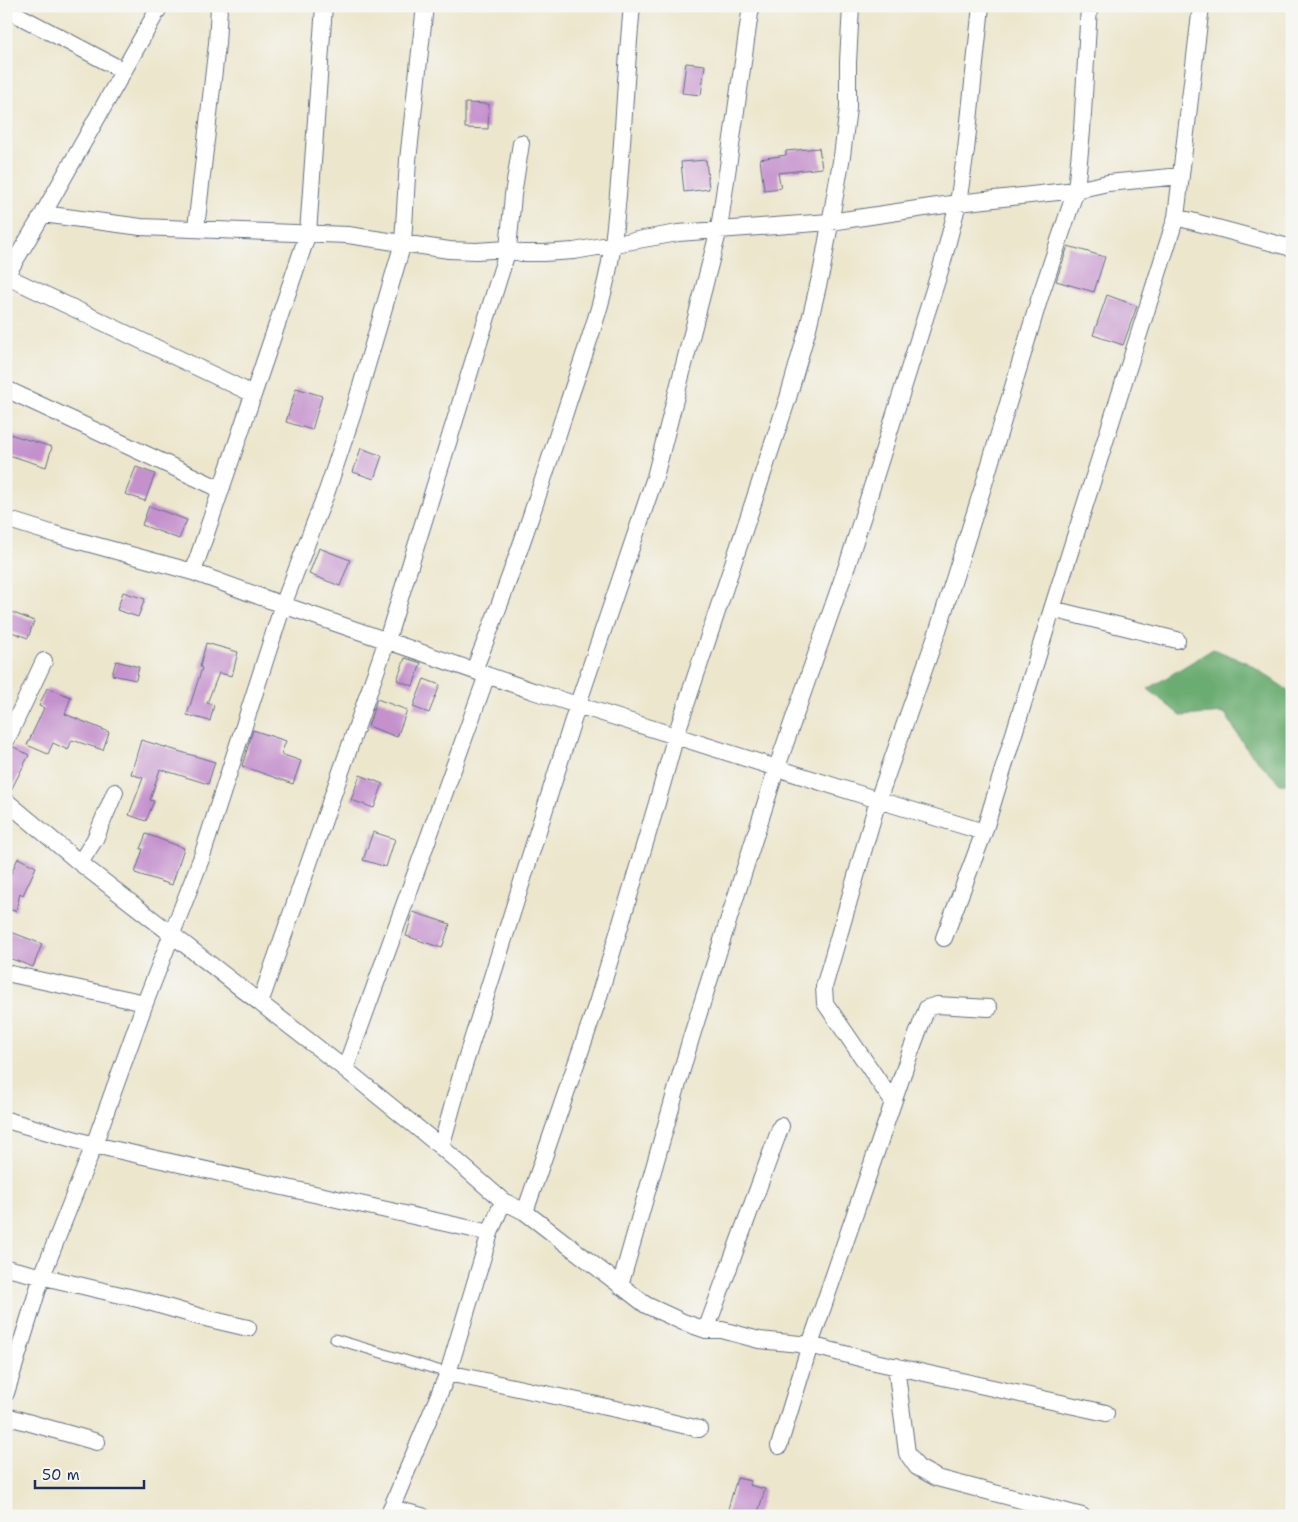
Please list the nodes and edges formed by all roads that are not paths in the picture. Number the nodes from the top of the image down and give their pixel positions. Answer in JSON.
{"nodes":[{"id":1,"x":160,"y":6,"type":"edge"},
{"id":2,"x":219,"y":6,"type":"edge"},
{"id":3,"x":324,"y":6,"type":"edge"},
{"id":4,"x":425,"y":6,"type":"edge"},
{"id":5,"x":632,"y":6,"type":"edge"},
{"id":6,"x":751,"y":6,"type":"edge"},
{"id":7,"x":851,"y":6,"type":"edge"},
{"id":8,"x":981,"y":6,"type":"edge"},
{"id":9,"x":1089,"y":6,"type":"edge"},
{"id":10,"x":1201,"y":6,"type":"edge"},
{"id":11,"x":6,"y":9,"type":"edge"},
{"id":12,"x":124,"y":71,"type":"junction"},
{"id":13,"x":522,"y":143,"type":"dead end"},
{"id":14,"x":1181,"y":176,"type":"junction"},
{"id":15,"x":1076,"y":190,"type":"junction"},
{"id":16,"x":958,"y":203,"type":"junction"},
{"id":17,"x":43,"y":214,"type":"junction"},
{"id":18,"x":1176,"y":217,"type":"junction"},
{"id":19,"x":830,"y":222,"type":"junction"},
{"id":20,"x":196,"y":228,"type":"junction"},
{"id":21,"x":719,"y":229,"type":"junction"},
{"id":22,"x":308,"y":233,"type":"junction"},
{"id":23,"x":403,"y":243,"type":"junction"},
{"id":24,"x":613,"y":244,"type":"junction"},
{"id":25,"x":1292,"y":248,"type":"edge"},
{"id":26,"x":508,"y":249,"type":"junction"},
{"id":27,"x":6,"y":389,"type":"edge"},
{"id":28,"x":253,"y":394,"type":"junction"},
{"id":29,"x":220,"y":489,"type":"junction"},
{"id":30,"x":6,"y":519,"type":"edge"},
{"id":31,"x":193,"y":572,"type":"junction"},
{"id":32,"x":283,"y":605,"type":"junction"},
{"id":33,"x":1052,"y":609,"type":"junction"},
{"id":34,"x":387,"y":640,"type":"junction"},
{"id":35,"x":1177,"y":640,"type":"dead end"},
{"id":36,"x":44,"y":660,"type":"dead end"},
{"id":37,"x":481,"y":672,"type":"junction"},
{"id":38,"x":578,"y":704,"type":"junction"},
{"id":39,"x":676,"y":735,"type":"junction"},
{"id":40,"x":6,"y":741,"type":"edge"},
{"id":41,"x":776,"y":767,"type":"junction"},
{"id":42,"x":115,"y":792,"type":"dead end"},
{"id":43,"x":878,"y":800,"type":"junction"},
{"id":44,"x":6,"y":801,"type":"edge"},
{"id":45,"x":984,"y":832,"type":"junction"},
{"id":46,"x":80,"y":863,"type":"junction"},
{"id":47,"x":171,"y":933,"type":"junction"},
{"id":48,"x":944,"y":938,"type":"dead end"},
{"id":49,"x":6,"y":974,"type":"edge"},
{"id":50,"x":145,"y":1003,"type":"junction"},
{"id":51,"x":260,"y":1003,"type":"junction"},
{"id":52,"x":989,"y":1008,"type":"dead end"},
{"id":53,"x":344,"y":1069,"type":"junction"},
{"id":54,"x":893,"y":1102,"type":"junction"},
{"id":55,"x":6,"y":1120,"type":"edge"},
{"id":56,"x":781,"y":1126,"type":"dead end"},
{"id":57,"x":94,"y":1145,"type":"junction"},
{"id":58,"x":440,"y":1147,"type":"junction"},
{"id":59,"x":503,"y":1201,"type":"junction"},
{"id":60,"x":525,"y":1212,"type":"junction"},
{"id":61,"x":490,"y":1233,"type":"junction"},
{"id":62,"x":6,"y":1268,"type":"edge"},
{"id":63,"x":42,"y":1276,"type":"junction"},
{"id":64,"x":620,"y":1286,"type":"junction"},
{"id":65,"x":248,"y":1328,"type":"dead end"},
{"id":66,"x":706,"y":1330,"type":"junction"},
{"id":67,"x":335,"y":1339,"type":"dead end"},
{"id":68,"x":810,"y":1345,"type":"junction"},
{"id":69,"x":896,"y":1366,"type":"junction"},
{"id":70,"x":448,"y":1373,"type":"junction"},
{"id":71,"x":6,"y":1393,"type":"edge"},
{"id":72,"x":1106,"y":1413,"type":"dead end"},
{"id":73,"x":6,"y":1416,"type":"edge"},
{"id":74,"x":699,"y":1429,"type":"dead end"},
{"id":75,"x":97,"y":1442,"type":"dead end"},
{"id":76,"x":779,"y":1446,"type":"dead end"},
{"id":77,"x":389,"y":1512,"type":"edge"},
{"id":78,"x":422,"y":1516,"type":"edge"},
{"id":79,"x":1082,"y":1516,"type":"edge"}],
"edges":[{"from":1,"to":12,"type":"street"},
{"from":2,"to":20,"type":"street"},
{"from":3,"to":22,"type":"street"},
{"from":4,"to":23,"type":"street"},
{"from":5,"to":24,"type":"street"},
{"from":6,"to":21,"type":"street"},
{"from":7,"to":19,"type":"street"},
{"from":8,"to":16,"type":"street"},
{"from":9,"to":15,"type":"street"},
{"from":10,"to":14,"type":"street"},
{"from":11,"to":12,"type":"street"},
{"from":12,"to":17,"type":"street"},
{"from":13,"to":26,"type":"street"},
{"from":14,"to":15,"type":"street"},
{"from":14,"to":18,"type":"street"},
{"from":15,"to":16,"type":"street"},
{"from":15,"to":43,"type":"street"},
{"from":16,"to":19,"type":"street"},
{"from":16,"to":41,"type":"street"},
{"from":17,"to":20,"type":"street"},
{"from":17,"to":28,"type":"street"},
{"from":18,"to":25,"type":"street"},
{"from":18,"to":33,"type":"street"},
{"from":19,"to":21,"type":"street"},
{"from":19,"to":39,"type":"street"},
{"from":20,"to":22,"type":"street"},
{"from":21,"to":24,"type":"street"},
{"from":21,"to":38,"type":"street"},
{"from":22,"to":23,"type":"street"},
{"from":22,"to":28,"type":"street"},
{"from":23,"to":26,"type":"street"},
{"from":23,"to":32,"type":"street"},
{"from":24,"to":26,"type":"street"},
{"from":24,"to":37,"type":"street"},
{"from":26,"to":34,"type":"street"},
{"from":27,"to":29,"type":"street"},
{"from":28,"to":29,"type":"street"},
{"from":29,"to":31,"type":"street"},
{"from":30,"to":31,"type":"street"},
{"from":31,"to":32,"type":"street"},
{"from":32,"to":34,"type":"street"},
{"from":32,"to":47,"type":"street"},
{"from":33,"to":35,"type":"street"},
{"from":33,"to":45,"type":"street"},
{"from":34,"to":37,"type":"street"},
{"from":34,"to":51,"type":"street"},
{"from":36,"to":40,"type":"street"},
{"from":37,"to":38,"type":"street"},
{"from":37,"to":53,"type":"street"},
{"from":38,"to":39,"type":"street"},
{"from":38,"to":58,"type":"street"},
{"from":39,"to":41,"type":"street"},
{"from":39,"to":60,"type":"street"},
{"from":41,"to":43,"type":"street"},
{"from":41,"to":64,"type":"street"},
{"from":42,"to":46,"type":"street"},
{"from":43,"to":45,"type":"street"},
{"from":43,"to":54,"type":"street"},
{"from":44,"to":46,"type":"street"},
{"from":45,"to":48,"type":"street"},
{"from":46,"to":47,"type":"street"},
{"from":47,"to":50,"type":"street"},
{"from":47,"to":51,"type":"street"},
{"from":49,"to":50,"type":"street"},
{"from":50,"to":57,"type":"street"},
{"from":51,"to":53,"type":"street"},
{"from":52,"to":54,"type":"street"},
{"from":53,"to":58,"type":"street"},
{"from":54,"to":68,"type":"street"},
{"from":55,"to":57,"type":"street"},
{"from":56,"to":66,"type":"street"},
{"from":57,"to":61,"type":"street"},
{"from":57,"to":63,"type":"street"},
{"from":58,"to":59,"type":"street"},
{"from":59,"to":60,"type":"street"},
{"from":59,"to":61,"type":"street"},
{"from":60,"to":64,"type":"street"},
{"from":61,"to":70,"type":"street"},
{"from":62,"to":63,"type":"street"},
{"from":63,"to":65,"type":"street"},
{"from":63,"to":71,"type":"street"},
{"from":64,"to":66,"type":"street"},
{"from":66,"to":68,"type":"street"},
{"from":67,"to":70,"type":"lane"},
{"from":68,"to":69,"type":"street"},
{"from":68,"to":76,"type":"street"},
{"from":69,"to":72,"type":"street"},
{"from":69,"to":79,"type":"street"},
{"from":70,"to":74,"type":"street"},
{"from":70,"to":77,"type":"street"},
{"from":73,"to":75,"type":"street"},
{"from":77,"to":78,"type":"street"}]}
